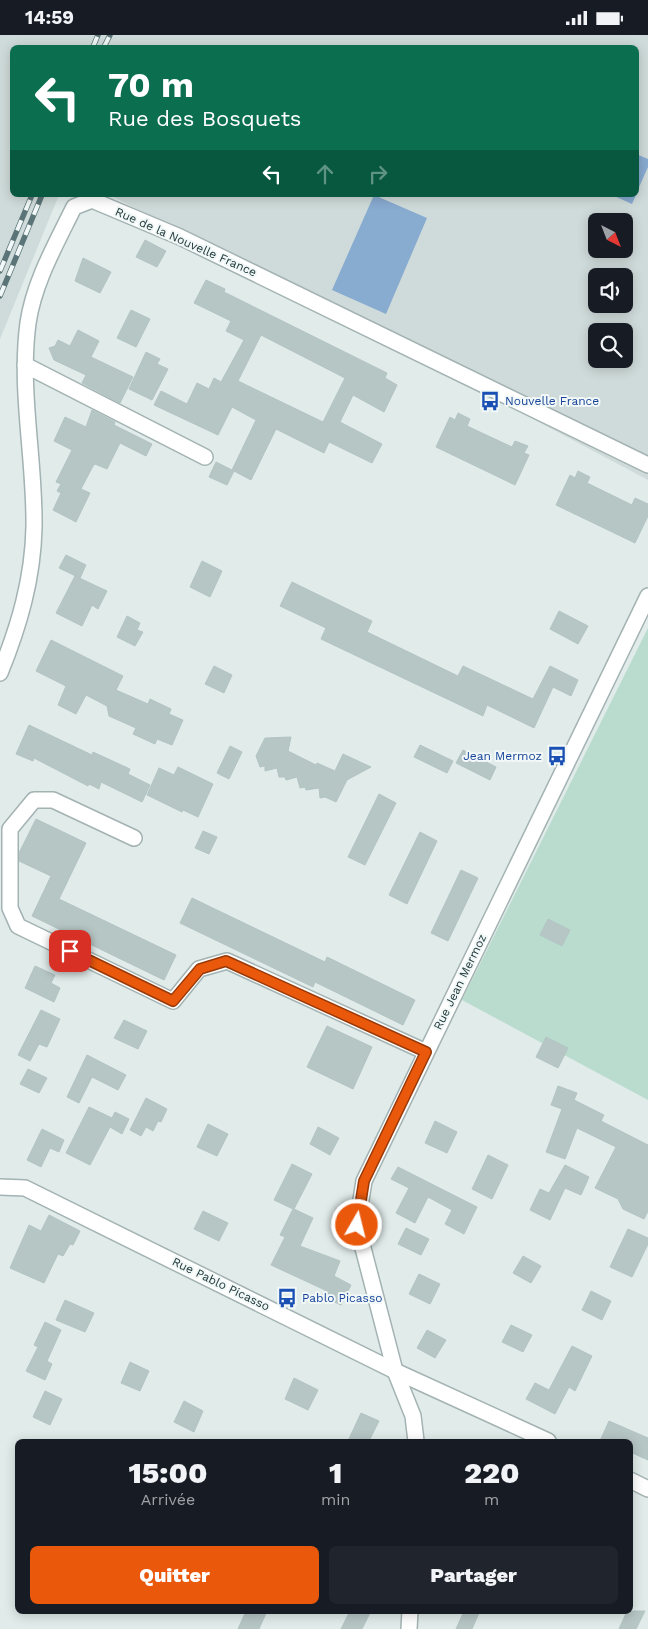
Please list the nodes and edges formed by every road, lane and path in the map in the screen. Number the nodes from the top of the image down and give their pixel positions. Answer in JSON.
{"nodes":[{"id":1,"x":25,"y":365,"type":"junction"},
{"id":2,"x":205,"y":457,"type":"dead end"},
{"id":3,"x":648,"y":465,"type":"edge"},
{"id":4,"x":648,"y":596,"type":"edge"},
{"id":5,"x":0,"y":673,"type":"edge"},
{"id":6,"x":134,"y":838,"type":"dead end"},
{"id":7,"x":426,"y":1052,"type":"junction"},
{"id":8,"x":0,"y":1187,"type":"edge"},
{"id":9,"x":395,"y":1371,"type":"junction"},
{"id":10,"x":416,"y":1439,"type":"edge"},
{"id":11,"x":544,"y":1439,"type":"edge"},
{"id":12,"x":633,"y":1482,"type":"edge"},
{"id":13,"x":648,"y":1489,"type":"edge"},
{"id":14,"x":410,"y":1614,"type":"edge"},
{"id":15,"x":409,"y":1629,"type":"edge"}],
"edges":[{"from":1,"to":2,"type":"street"},
{"from":1,"to":3,"type":"street","name":"Rue de la Nouvelle France"},
{"from":1,"to":5,"type":"street","name":"Rue de la Nouvelle France"},
{"from":4,"to":7,"type":"street","name":"Rue Jean Mermoz"},
{"from":6,"to":7,"type":"street"},
{"from":7,"to":9,"type":"street","name":"Rue Jean Mermoz"},
{"from":8,"to":9,"type":"street","name":"Rue Pablo Picasso"},
{"from":9,"to":10,"type":"street","name":"Rue Jean Mermoz"},
{"from":9,"to":11,"type":"street","name":"Rue Pablo Picasso"},
{"from":12,"to":13,"type":"street"},
{"from":14,"to":15,"type":"street"}]}
